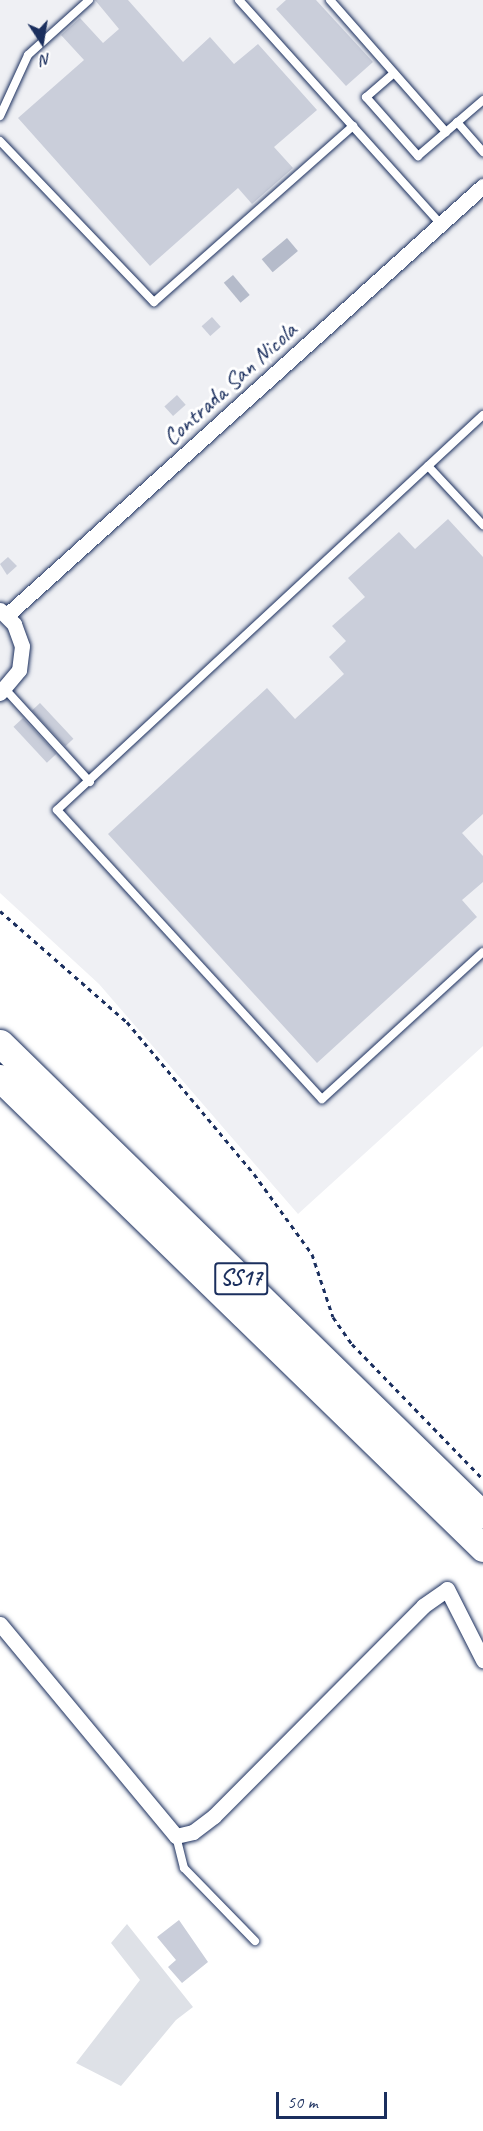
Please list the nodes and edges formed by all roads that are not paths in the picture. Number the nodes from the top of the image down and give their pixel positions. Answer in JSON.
{"nodes":[{"id":1,"x":89,"y":0,"type":"edge"},
{"id":2,"x":239,"y":0,"type":"edge"},
{"id":3,"x":330,"y":0,"type":"edge"},
{"id":4,"x":394,"y":73,"type":"junction"},
{"id":5,"x":483,"y":100,"type":"edge"},
{"id":6,"x":0,"y":116,"type":"edge"},
{"id":7,"x":457,"y":122,"type":"junction"},
{"id":8,"x":353,"y":126,"type":"junction"},
{"id":9,"x":446,"y":132,"type":"junction"},
{"id":10,"x":0,"y":141,"type":"edge"},
{"id":11,"x":483,"y":152,"type":"edge"},
{"id":12,"x":483,"y":186,"type":"edge"},
{"id":13,"x":441,"y":224,"type":"junction"},
{"id":14,"x":483,"y":415,"type":"edge"},
{"id":15,"x":428,"y":466,"type":"junction"},
{"id":16,"x":483,"y":525,"type":"edge"},
{"id":17,"x":3,"y":612,"type":"edge"},
{"id":18,"x":3,"y":691,"type":"edge"},
{"id":19,"x":90,"y":782,"type":"junction"},
{"id":20,"x":483,"y":952,"type":"edge"},
{"id":21,"x":0,"y":1043,"type":"edge"},
{"id":22,"x":0,"y":1078,"type":"edge"},
{"id":23,"x":10,"y":1091,"type":"edge"},
{"id":24,"x":483,"y":1515,"type":"edge"},
{"id":25,"x":483,"y":1548,"type":"edge"},
{"id":26,"x":0,"y":1624,"type":"edge"},
{"id":27,"x":483,"y":1660,"type":"edge"},
{"id":28,"x":176,"y":1836,"type":"junction"},
{"id":29,"x":255,"y":1941,"type":"dead end"}],
"edges":[{"from":1,"to":6,"type":"lane"},
{"from":2,"to":8,"type":"lane"},
{"from":3,"to":4,"type":"lane"},
{"from":4,"to":9,"type":"lane"},
{"from":4,"to":9,"type":"lane"},
{"from":5,"to":7,"type":"lane"},
{"from":7,"to":9,"type":"lane"},
{"from":7,"to":11,"type":"lane"},
{"from":8,"to":10,"type":"lane"},
{"from":8,"to":13,"type":"lane"},
{"from":12,"to":13,"type":"street","name":"Contrada San Nicola"},
{"from":13,"to":17,"type":"street","name":"Contrada San Nicola"},
{"from":14,"to":15,"type":"lane"},
{"from":15,"to":16,"type":"lane"},
{"from":15,"to":19,"type":"lane"},
{"from":17,"to":18,"type":"street","name":"Contrada San Nicola"},
{"from":18,"to":19,"type":"lane"},
{"from":19,"to":20,"type":"lane"},
{"from":21,"to":24,"type":"highway","number":"SS17"},
{"from":22,"to":23,"type":"highway","number":"SS17"},
{"from":23,"to":25,"type":"highway","number":"SS17"},
{"from":26,"to":28,"type":"street"},
{"from":27,"to":28,"type":"street"},
{"from":28,"to":29,"type":"lane"}]}
